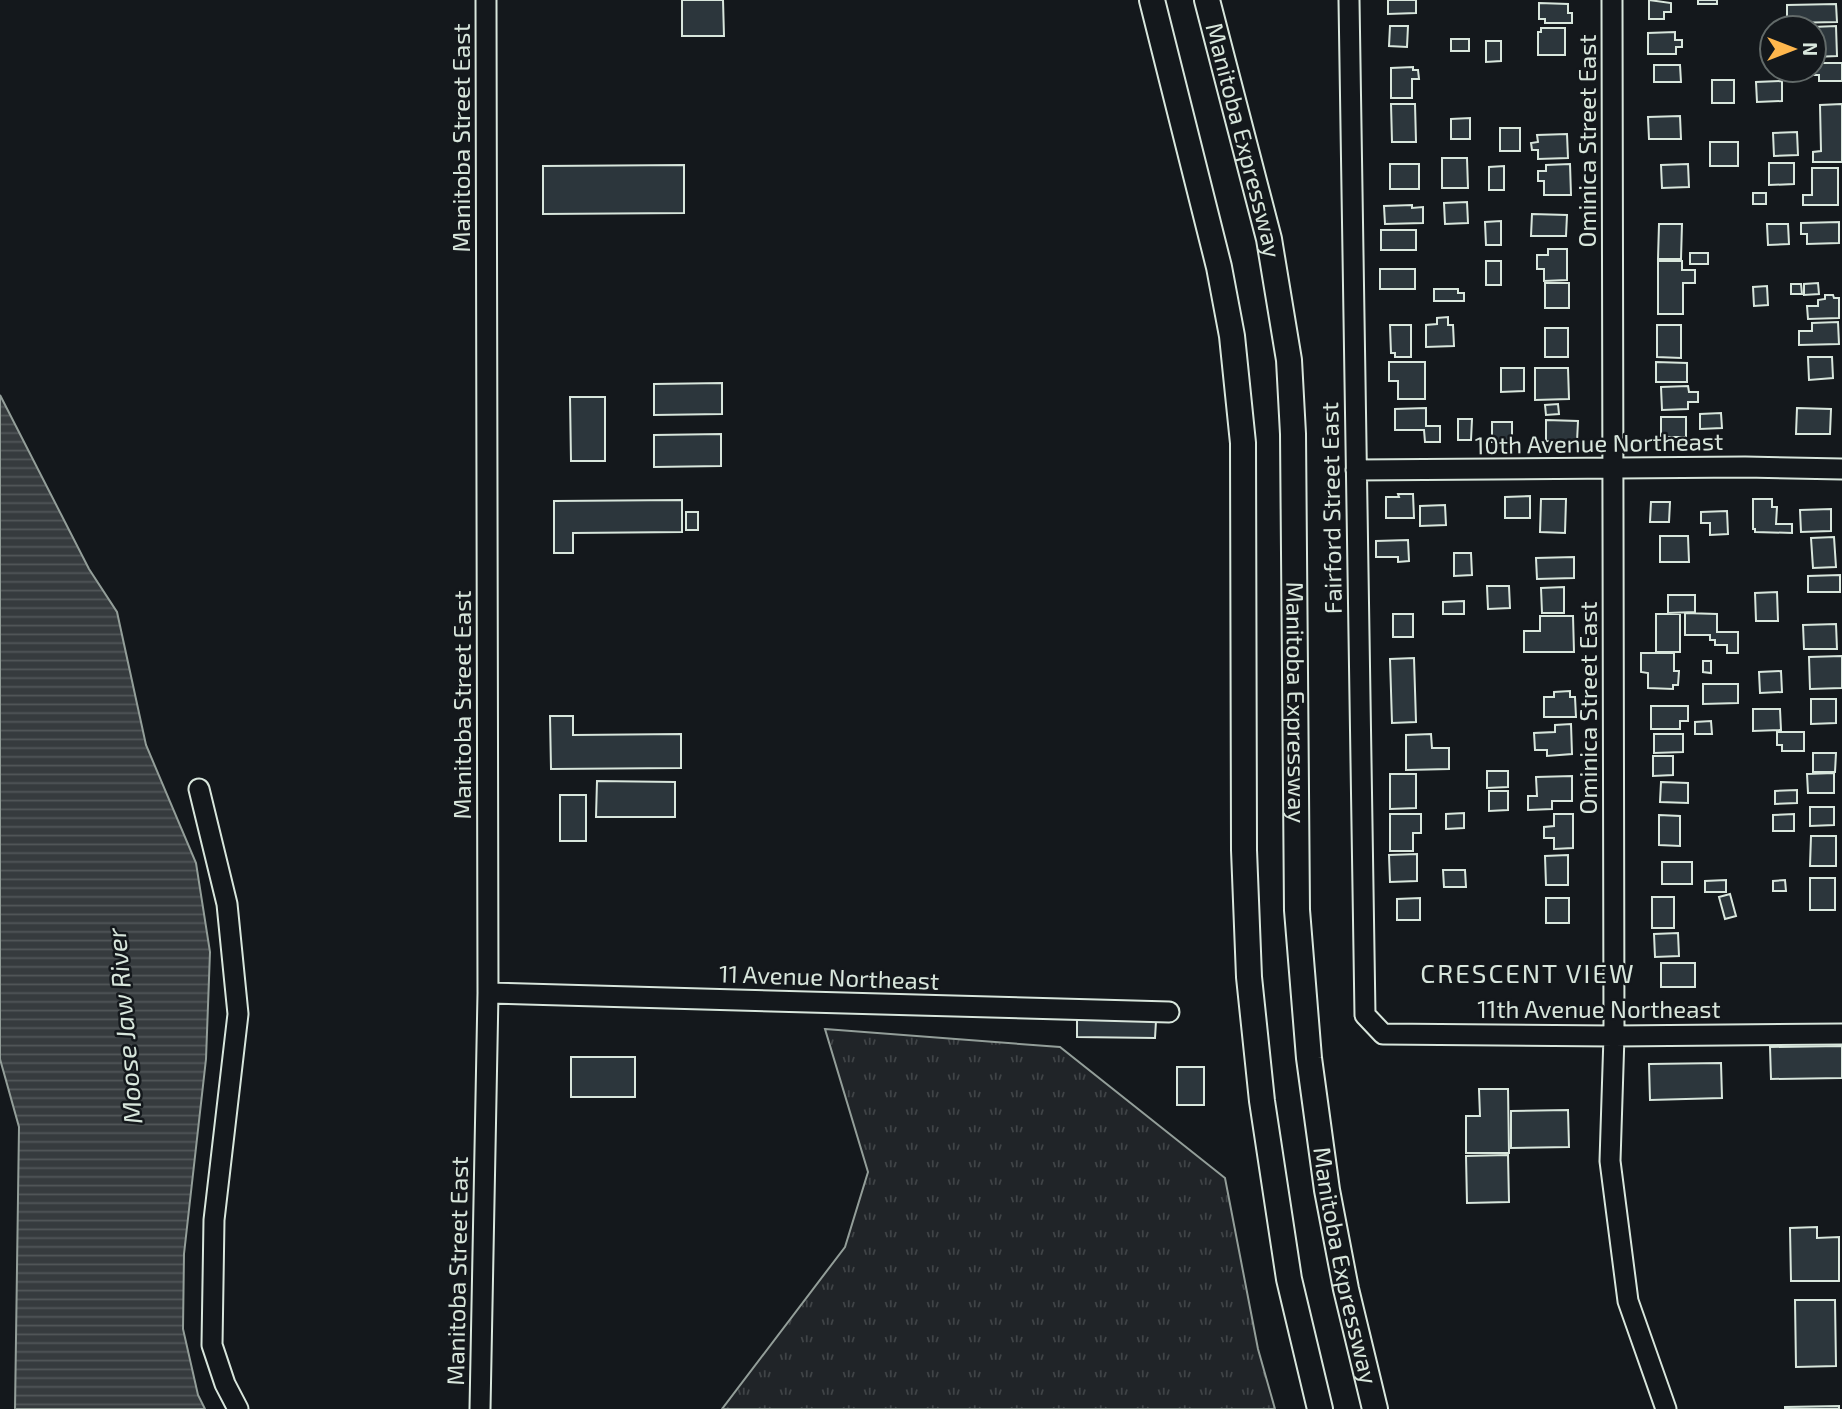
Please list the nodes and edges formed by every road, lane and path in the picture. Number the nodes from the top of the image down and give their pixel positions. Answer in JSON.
{"nodes":[{"id":1,"x":486,"y":0,"type":"edge"},
{"id":2,"x":1152,"y":0,"type":"edge"},
{"id":3,"x":1207,"y":0,"type":"edge"},
{"id":4,"x":1349,"y":0,"type":"edge"},
{"id":5,"x":1612,"y":0,"type":"edge"},
{"id":6,"x":1614,"y":468,"type":"junction"},
{"id":7,"x":1842,"y":469,"type":"edge"},
{"id":8,"x":1356,"y":470,"type":"junction"},
{"id":9,"x":199,"y":789,"type":"dead end"},
{"id":10,"x":488,"y":993,"type":"junction"},
{"id":11,"x":1170,"y":1012,"type":"dead end"},
{"id":12,"x":1366,"y":1014,"type":"joint"},
{"id":13,"x":1842,"y":1034,"type":"edge"},
{"id":14,"x":1614,"y":1036,"type":"junction"},
{"id":15,"x":238,"y":1409,"type":"edge"},
{"id":16,"x":480,"y":1409,"type":"edge"},
{"id":17,"x":1320,"y":1409,"type":"edge"},
{"id":18,"x":1376,"y":1409,"type":"edge"},
{"id":19,"x":1666,"y":1409,"type":"edge"}],
"edges":[{"from":1,"to":10,"type":"street","name":"Manitoba Street East"},
{"from":2,"to":17,"type":"main road","name":"Manitoba Expressway"},
{"from":3,"to":18,"type":"main road","name":"Manitoba Expressway"},
{"from":4,"to":8,"type":"street","name":"Fairford Street East"},
{"from":5,"to":6,"type":"street","name":"Ominica Street East"},
{"from":6,"to":7,"type":"street","name":"10th Avenue Northeast"},
{"from":6,"to":8,"type":"street","name":"10th Avenue Northeast"},
{"from":6,"to":14,"type":"street","name":"Ominica Street East"},
{"from":8,"to":12,"type":"street","name":"Fairford Street East"},
{"from":9,"to":15,"type":"street"},
{"from":10,"to":11,"type":"street","name":"11 Avenue Northeast"},
{"from":10,"to":16,"type":"street","name":"Manitoba Street East"},
{"from":12,"to":14,"type":"street","name":"11th Avenue Northeast"},
{"from":13,"to":14,"type":"street","name":"11th Avenue Northeast"},
{"from":14,"to":19,"type":"street","name":"Ominica Street East"}]}
